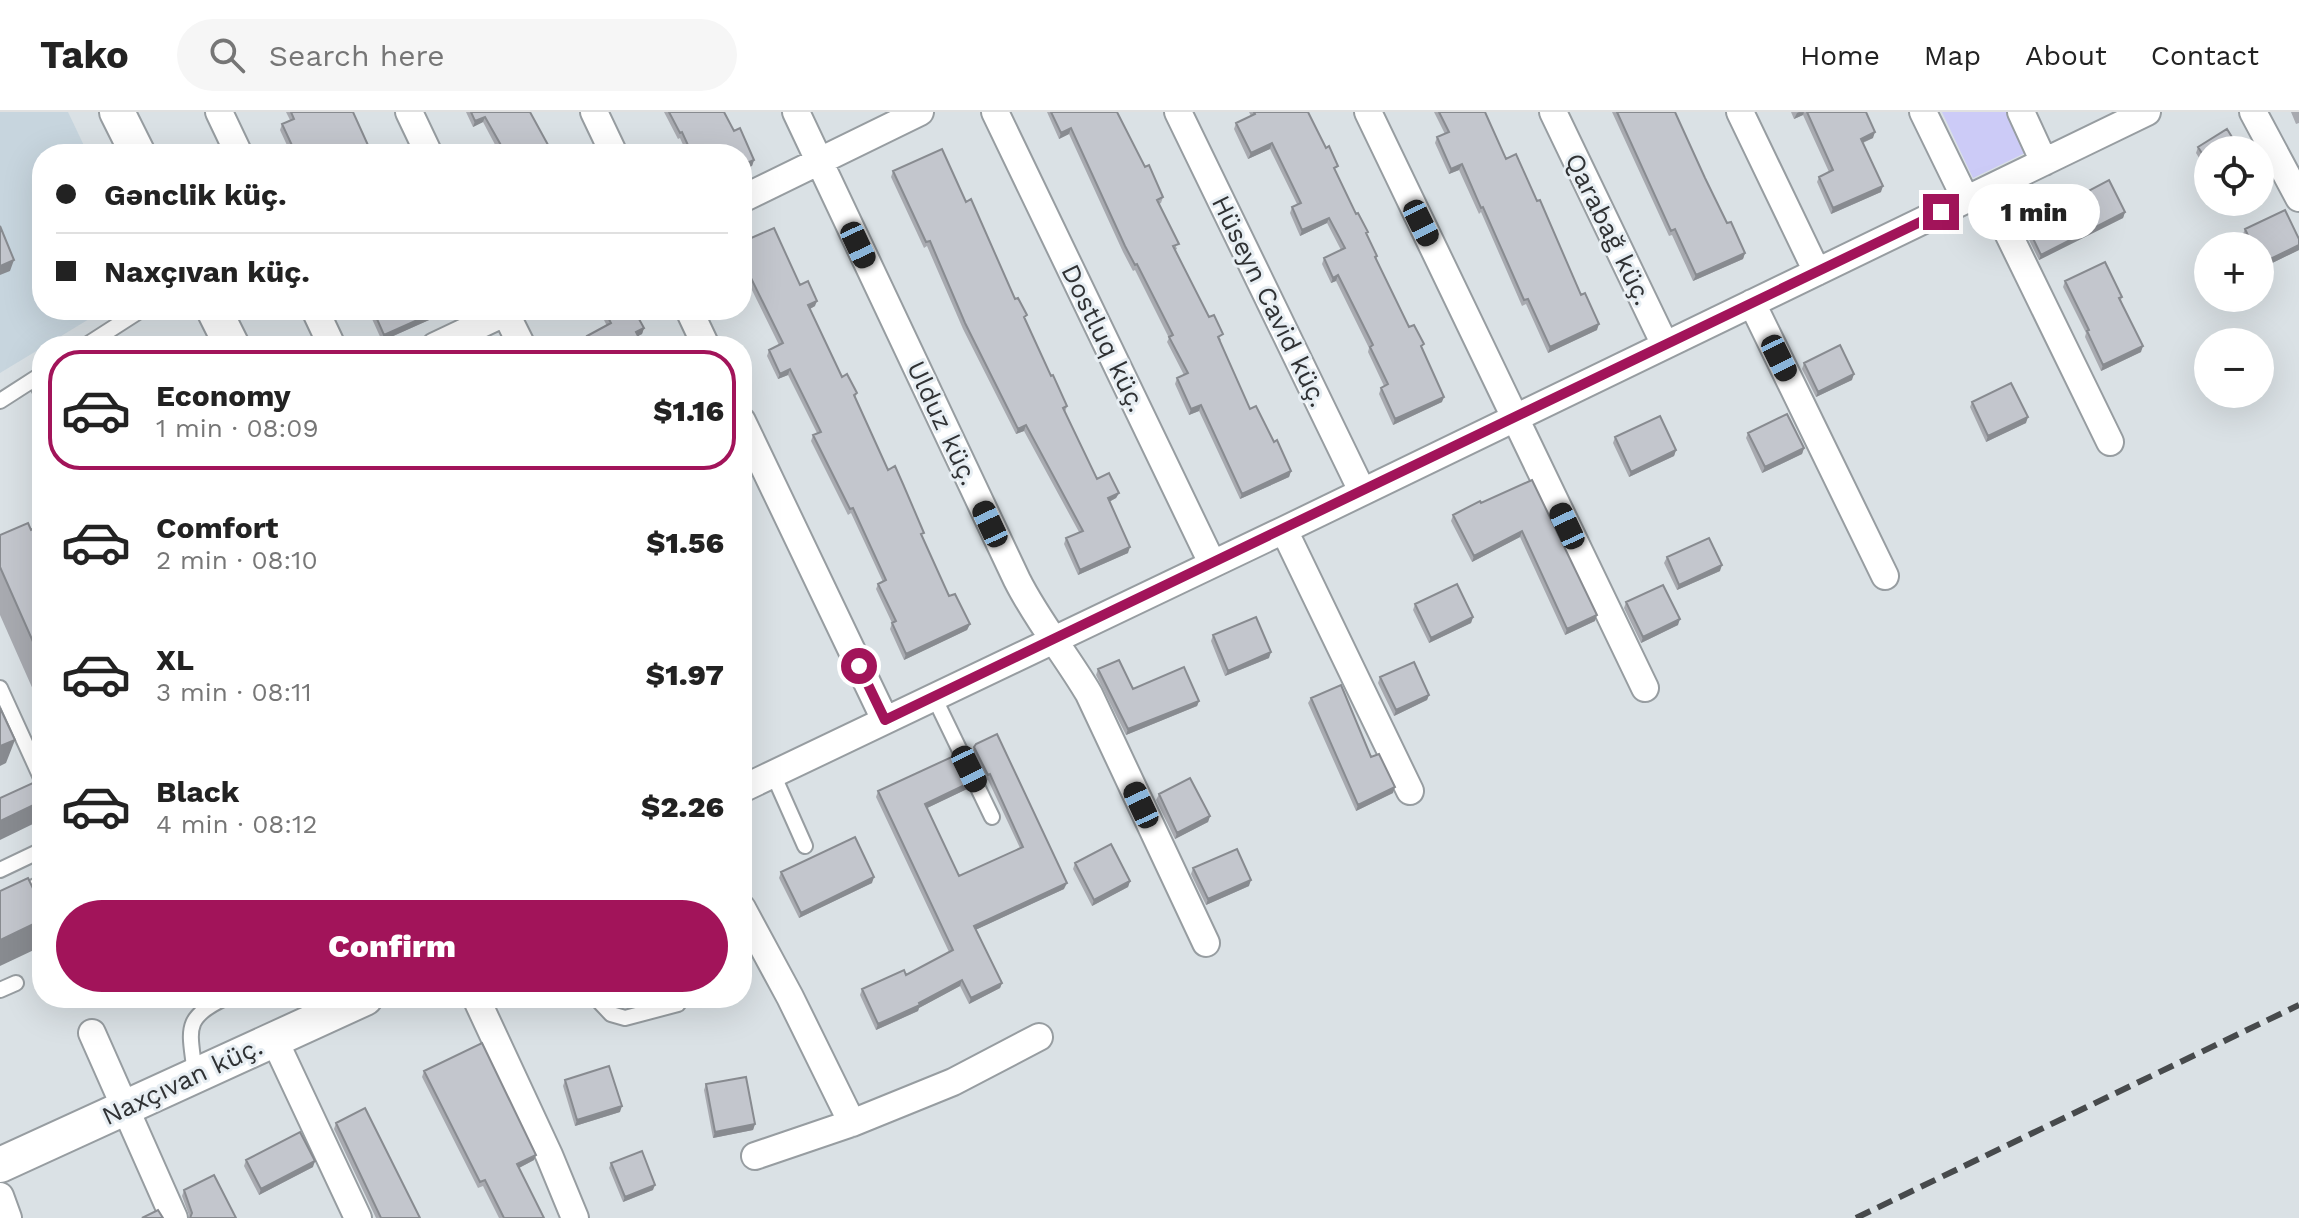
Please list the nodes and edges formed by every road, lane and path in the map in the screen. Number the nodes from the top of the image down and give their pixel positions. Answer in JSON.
{"nodes":[{"id":1,"x":117,"y":112,"type":"edge"},
{"id":2,"x":219,"y":112,"type":"edge"},
{"id":3,"x":409,"y":112,"type":"edge"},
{"id":4,"x":594,"y":112,"type":"edge"},
{"id":5,"x":796,"y":112,"type":"edge"},
{"id":6,"x":920,"y":112,"type":"edge"},
{"id":7,"x":995,"y":112,"type":"edge"},
{"id":8,"x":1178,"y":112,"type":"edge"},
{"id":9,"x":1368,"y":112,"type":"edge"},
{"id":10,"x":1553,"y":112,"type":"edge"},
{"id":11,"x":1740,"y":112,"type":"edge"},
{"id":12,"x":1923,"y":112,"type":"edge"},
{"id":13,"x":2021,"y":112,"type":"edge"},
{"id":14,"x":2147,"y":112,"type":"edge"},
{"id":15,"x":2253,"y":112,"type":"edge"},
{"id":16,"x":133,"y":144,"type":"edge"},
{"id":17,"x":234,"y":144,"type":"edge"},
{"id":18,"x":424,"y":144,"type":"edge"},
{"id":19,"x":609,"y":144,"type":"edge"},
{"id":20,"x":819,"y":161,"type":"junction"},
{"id":21,"x":2044,"y":162,"type":"junction"},
{"id":22,"x":752,"y":194,"type":"edge"},
{"id":23,"x":1976,"y":195,"type":"junction"},
{"id":24,"x":2299,"y":198,"type":"edge"},
{"id":25,"x":1817,"y":272,"type":"junction"},
{"id":26,"x":1752,"y":303,"type":"junction"},
{"id":27,"x":125,"y":320,"type":"edge"},
{"id":28,"x":488,"y":320,"type":"edge"},
{"id":29,"x":101,"y":336,"type":"edge"},
{"id":30,"x":456,"y":336,"type":"edge"},
{"id":31,"x":1665,"y":345,"type":"junction"},
{"id":32,"x":32,"y":389,"type":"edge"},
{"id":33,"x":0,"y":401,"type":"edge"},
{"id":34,"x":1515,"y":417,"type":"junction"},
{"id":35,"x":752,"y":442,"type":"edge"},
{"id":36,"x":2110,"y":442,"type":"dead end"},
{"id":37,"x":1362,"y":491,"type":"junction"},
{"id":38,"x":1284,"y":530,"type":"junction"},
{"id":39,"x":1212,"y":563,"type":"junction"},
{"id":40,"x":1885,"y":576,"type":"dead end"},
{"id":41,"x":1054,"y":639,"type":"junction"},
{"id":42,"x":0,"y":688,"type":"edge"},
{"id":43,"x":1645,"y":688,"type":"dead end"},
{"id":44,"x":934,"y":697,"type":"junction"},
{"id":45,"x":885,"y":720,"type":"junction"},
{"id":46,"x":32,"y":758,"type":"edge"},
{"id":47,"x":773,"y":774,"type":"junction"},
{"id":48,"x":752,"y":784,"type":"edge"},
{"id":49,"x":1410,"y":791,"type":"dead end"},
{"id":50,"x":992,"y":817,"type":"dead end"},
{"id":51,"x":805,"y":846,"type":"dead end"},
{"id":52,"x":32,"y":855,"type":"edge"},
{"id":53,"x":0,"y":870,"type":"edge"},
{"id":54,"x":32,"y":888,"type":"edge"},
{"id":55,"x":0,"y":903,"type":"edge"},
{"id":56,"x":752,"y":927,"type":"edge"},
{"id":57,"x":1206,"y":943,"type":"dead end"},
{"id":58,"x":16,"y":983,"type":"dead end"},
{"id":59,"x":0,"y":990,"type":"edge"},
{"id":60,"x":206,"y":1008,"type":"edge"},
{"id":61,"x":333,"y":1008,"type":"edge"},
{"id":62,"x":481,"y":1008,"type":"edge"},
{"id":63,"x":605,"y":1008,"type":"edge"},
{"id":64,"x":663,"y":1008,"type":"edge"},
{"id":65,"x":92,"y":1033,"type":"dead end"},
{"id":66,"x":1039,"y":1037,"type":"dead end"},
{"id":67,"x":274,"y":1039,"type":"junction"},
{"id":68,"x":195,"y":1076,"type":"junction"},
{"id":69,"x":125,"y":1107,"type":"junction"},
{"id":70,"x":852,"y":1123,"type":"junction"},
{"id":71,"x":755,"y":1156,"type":"dead end"},
{"id":72,"x":0,"y":1165,"type":"edge"},
{"id":73,"x":0,"y":1196,"type":"edge"},
{"id":74,"x":8,"y":1218,"type":"edge"},
{"id":75,"x":174,"y":1218,"type":"edge"},
{"id":76,"x":358,"y":1218,"type":"edge"},
{"id":77,"x":575,"y":1218,"type":"edge"}],
"edges":[{"from":1,"to":16,"type":"street"},
{"from":2,"to":17,"type":"street"},
{"from":3,"to":18,"type":"street"},
{"from":4,"to":19,"type":"street"},
{"from":5,"to":20,"type":"street","name":"Ulduz küç."},
{"from":6,"to":20,"type":"street"},
{"from":7,"to":39,"type":"street","name":"Dostluq küç."},
{"from":8,"to":37,"type":"street","name":"Hüseyn Cavid küç."},
{"from":9,"to":34,"type":"street"},
{"from":10,"to":31,"type":"street","name":"Qarabağ küç."},
{"from":11,"to":25,"type":"street"},
{"from":12,"to":23,"type":"street"},
{"from":13,"to":21,"type":"street"},
{"from":14,"to":21,"type":"street"},
{"from":15,"to":24,"type":"street"},
{"from":20,"to":22,"type":"street"},
{"from":20,"to":41,"type":"street","name":"Ulduz küç."},
{"from":21,"to":23,"type":"street"},
{"from":23,"to":25,"type":"street"},
{"from":23,"to":36,"type":"street"},
{"from":25,"to":26,"type":"street"},
{"from":26,"to":31,"type":"street"},
{"from":26,"to":40,"type":"street"},
{"from":27,"to":29,"type":"lane"},
{"from":28,"to":30,"type":"street"},
{"from":31,"to":34,"type":"street"},
{"from":32,"to":33,"type":"lane"},
{"from":34,"to":37,"type":"street"},
{"from":34,"to":43,"type":"street"},
{"from":35,"to":45,"type":"street"},
{"from":37,"to":38,"type":"street"},
{"from":38,"to":39,"type":"street"},
{"from":38,"to":49,"type":"street"},
{"from":39,"to":41,"type":"street"},
{"from":41,"to":44,"type":"street"},
{"from":41,"to":57,"type":"street","name":"Ulduz küç."},
{"from":42,"to":46,"type":"lane"},
{"from":44,"to":45,"type":"street"},
{"from":44,"to":50,"type":"lane"},
{"from":45,"to":47,"type":"street"},
{"from":47,"to":48,"type":"street"},
{"from":47,"to":51,"type":"lane"},
{"from":52,"to":53,"type":"lane"},
{"from":54,"to":55,"type":"lane"},
{"from":56,"to":70,"type":"street"},
{"from":58,"to":59,"type":"lane"},
{"from":60,"to":68,"type":"lane"},
{"from":61,"to":67,"type":"street","name":"Naxçıvan küç."},
{"from":62,"to":77,"type":"street"},
{"from":63,"to":64,"type":"lane"},
{"from":65,"to":69,"type":"street"},
{"from":66,"to":70,"type":"street"},
{"from":67,"to":68,"type":"street","name":"Naxçıvan küç."},
{"from":67,"to":76,"type":"street"},
{"from":68,"to":69,"type":"street","name":"Naxçıvan küç."},
{"from":69,"to":72,"type":"street","name":"Naxçıvan küç."},
{"from":69,"to":75,"type":"street"},
{"from":70,"to":71,"type":"street"},
{"from":73,"to":74,"type":"street"}]}
